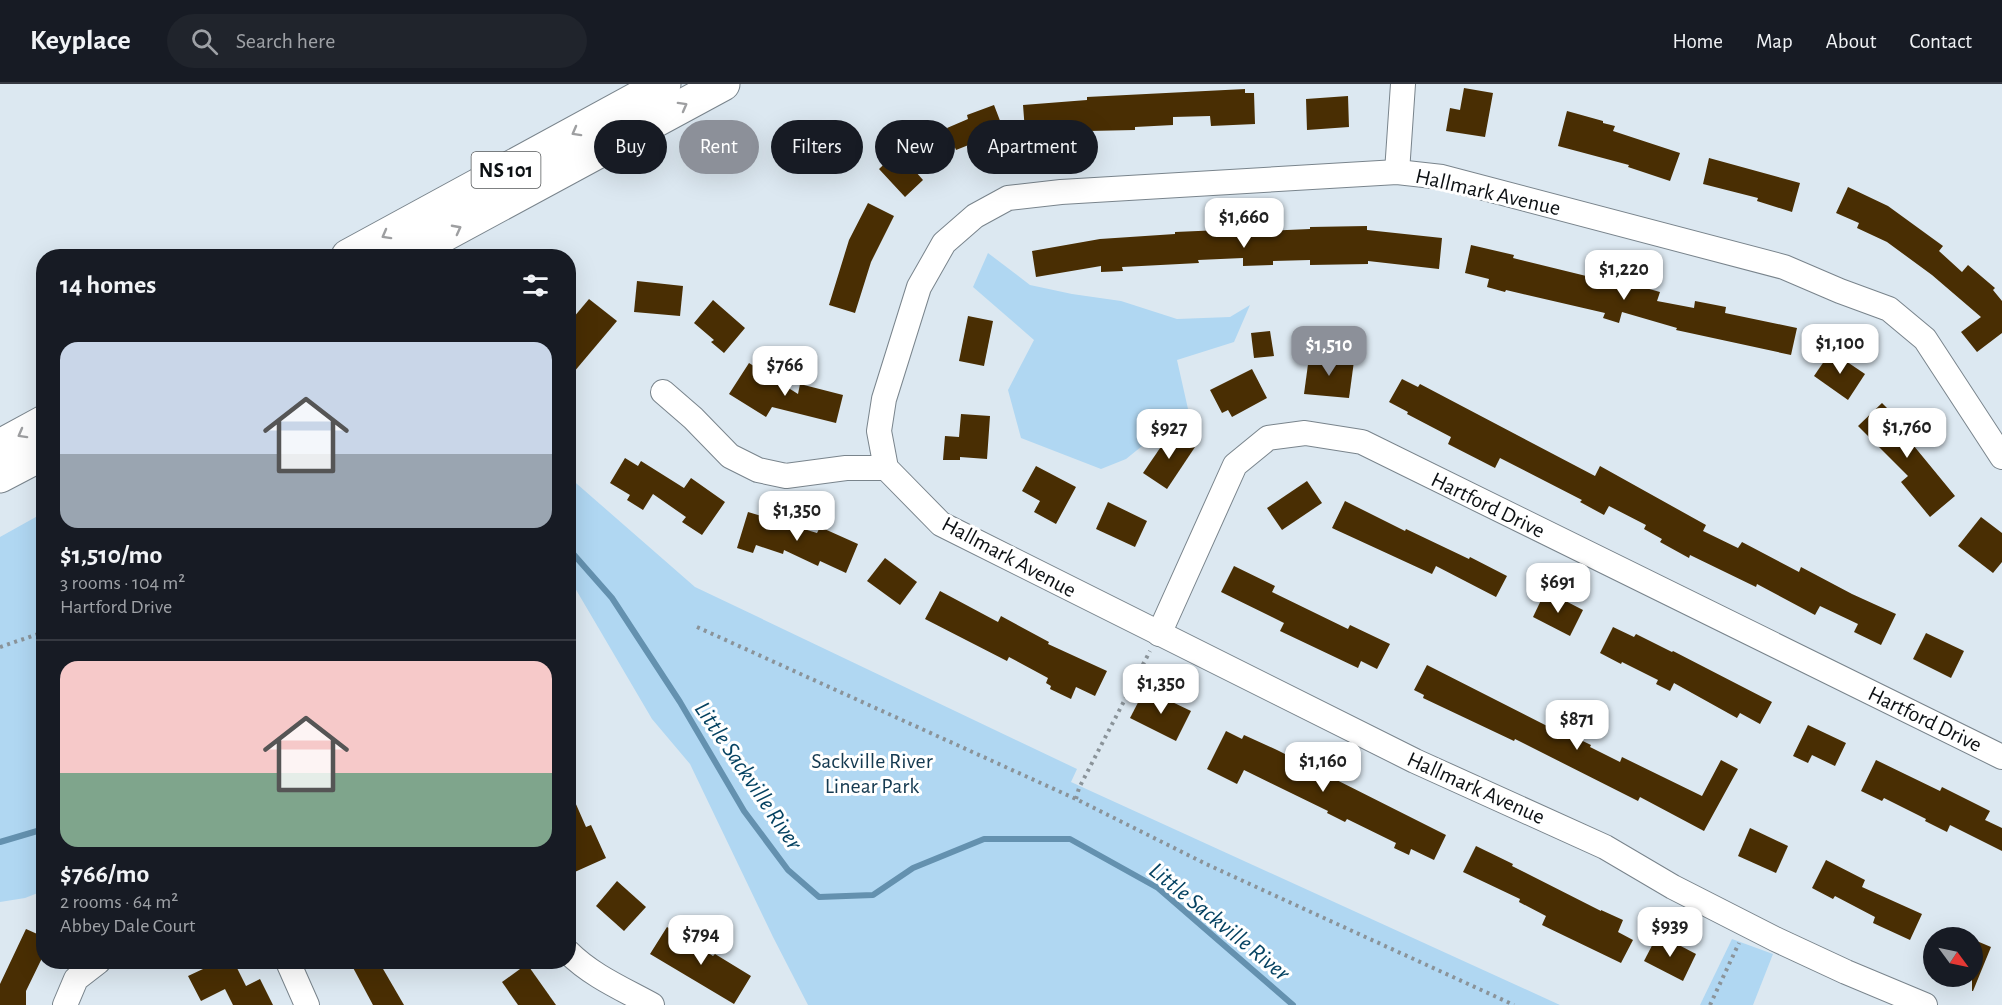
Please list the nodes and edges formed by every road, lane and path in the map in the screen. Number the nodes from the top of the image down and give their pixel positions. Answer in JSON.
{"nodes":[{"id":1,"x":664,"y":84,"type":"edge"},
{"id":2,"x":723,"y":84,"type":"edge"},
{"id":3,"x":1402,"y":84,"type":"edge"},
{"id":4,"x":1397,"y":171,"type":"junction"},
{"id":5,"x":361,"y":249,"type":"edge"},
{"id":6,"x":418,"y":249,"type":"edge"},
{"id":7,"x":663,"y":392,"type":"dead end"},
{"id":8,"x":36,"y":426,"type":"edge"},
{"id":9,"x":0,"y":446,"type":"edge"},
{"id":10,"x":36,"y":457,"type":"edge"},
{"id":11,"x":2002,"y":457,"type":"edge"},
{"id":12,"x":886,"y":468,"type":"junction"},
{"id":13,"x":0,"y":476,"type":"edge"},
{"id":14,"x":697,"y":627,"type":"dead end"},
{"id":15,"x":1159,"y":634,"type":"junction"},
{"id":16,"x":36,"y":635,"type":"edge"},
{"id":17,"x":0,"y":647,"type":"edge"},
{"id":18,"x":2002,"y":757,"type":"edge"},
{"id":19,"x":1076,"y":799,"type":"junction"},
{"id":20,"x":1748,"y":924,"type":"junction"},
{"id":21,"x":576,"y":960,"type":"edge"},
{"id":22,"x":89,"y":969,"type":"edge"},
{"id":23,"x":291,"y":969,"type":"edge"},
{"id":24,"x":65,"y":1005,"type":"edge"},
{"id":25,"x":308,"y":1005,"type":"edge"},
{"id":26,"x":652,"y":1005,"type":"edge"},
{"id":27,"x":1514,"y":1005,"type":"edge"},
{"id":28,"x":1710,"y":1005,"type":"edge"},
{"id":29,"x":1925,"y":1005,"type":"edge"}],
"edges":[{"from":1,"to":5,"type":"highway","number":"NS 101","one_way":true},
{"from":6,"to":2,"type":"highway","number":"NS 101","one_way":true},
{"from":3,"to":4,"type":"street"},
{"from":4,"to":11,"type":"street","name":"Hallmark Avenue"},
{"from":4,"to":12,"type":"street","name":"Hallmark Avenue"},
{"from":7,"to":12,"type":"street"},
{"from":8,"to":9,"type":"highway","one_way":true},
{"from":10,"to":13,"type":"highway"},
{"from":12,"to":15,"type":"street","name":"Hallmark Avenue"},
{"from":14,"to":19,"type":"path"},
{"from":15,"to":18,"type":"street","name":"Hartford Drive"},
{"from":15,"to":19,"type":"path"},
{"from":15,"to":20,"type":"street","name":"Hallmark Avenue"},
{"from":16,"to":17,"type":"path"},
{"from":19,"to":27,"type":"path"},
{"from":20,"to":28,"type":"path"},
{"from":20,"to":29,"type":"street","name":"Hallmark Avenue"},
{"from":21,"to":26,"type":"street"},
{"from":22,"to":24,"type":"street"},
{"from":23,"to":25,"type":"street"}]}
